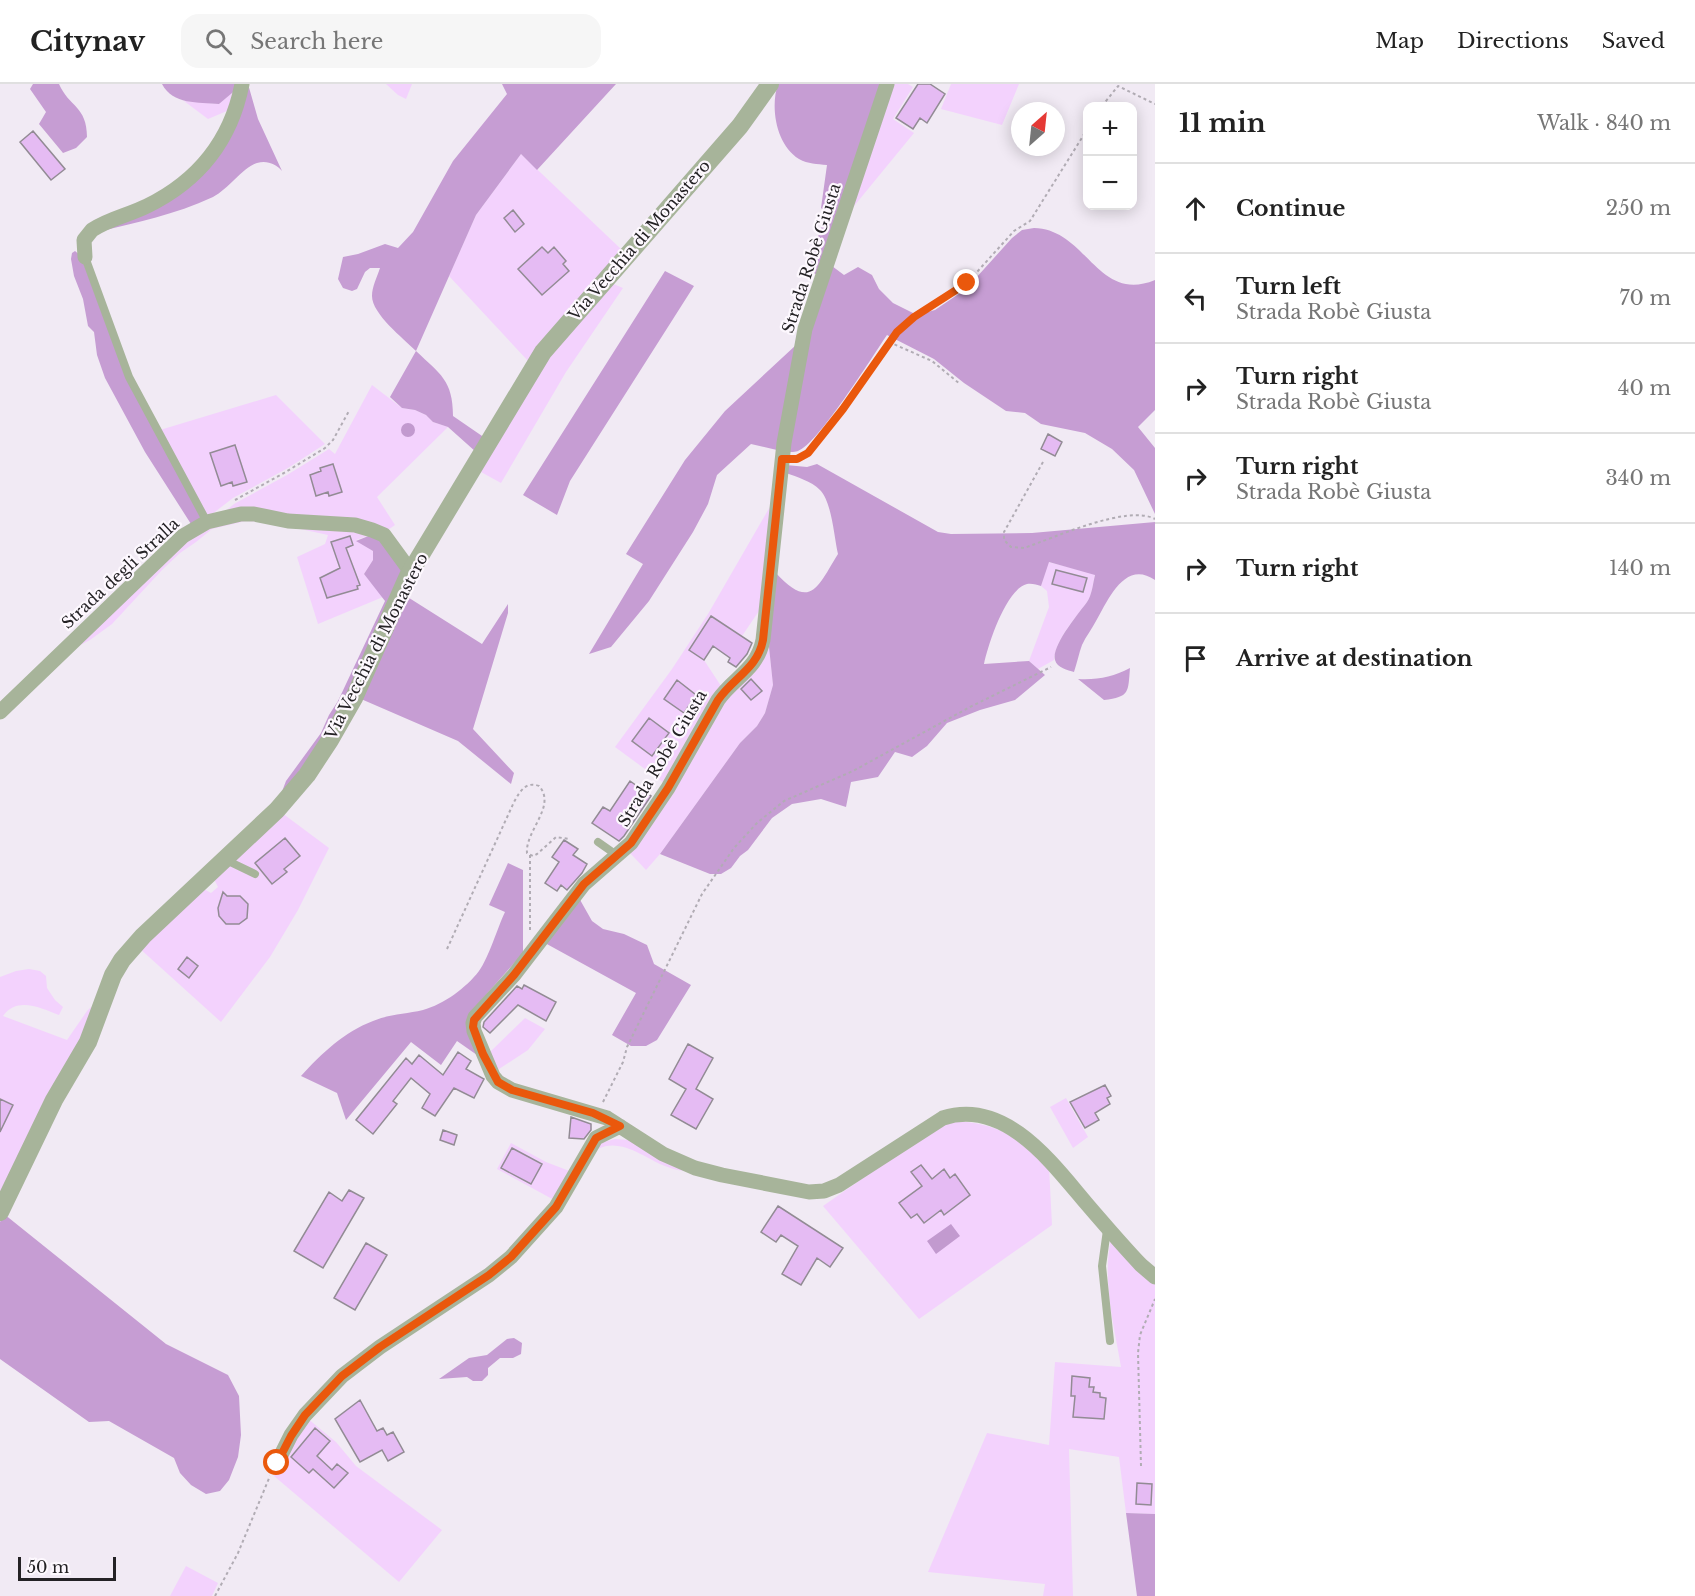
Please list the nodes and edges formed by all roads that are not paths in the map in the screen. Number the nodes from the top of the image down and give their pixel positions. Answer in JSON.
{"nodes":[{"id":1,"x":242,"y":84,"type":"edge"},
{"id":2,"x":770,"y":84,"type":"edge"},
{"id":3,"x":887,"y":84,"type":"edge"},
{"id":4,"x":85,"y":257,"type":"joint"},
{"id":5,"x":207,"y":522,"type":"junction"},
{"id":6,"x":411,"y":572,"type":"junction"},
{"id":7,"x":0,"y":711,"type":"edge"},
{"id":8,"x":598,"y":842,"type":"dead end"},
{"id":9,"x":618,"y":856,"type":"junction"},
{"id":10,"x":224,"y":859,"type":"junction"},
{"id":11,"x":255,"y":874,"type":"dead end"},
{"id":12,"x":620,"y":1126,"type":"junction"},
{"id":13,"x":0,"y":1212,"type":"edge"},
{"id":14,"x":1108,"y":1229,"type":"junction"},
{"id":15,"x":1155,"y":1277,"type":"edge"},
{"id":16,"x":1110,"y":1341,"type":"dead end"},
{"id":17,"x":277,"y":1463,"type":"road end"}],
"edges":[{"from":1,"to":4,"type":"street"},
{"from":2,"to":6,"type":"street","name":"Via Vecchia di Monastero"},
{"from":3,"to":9,"type":"street","name":"Strada Robè Giusta"},
{"from":4,"to":5,"type":"lane"},
{"from":5,"to":6,"type":"street","name":"Strada degli Stralla"},
{"from":5,"to":7,"type":"street","name":"Strada degli Stralla"},
{"from":6,"to":10,"type":"street","name":"Via Vecchia di Monastero"},
{"from":8,"to":9,"type":"lane"},
{"from":9,"to":12,"type":"street","name":"Strada Robè Giusta"},
{"from":10,"to":11,"type":"lane"},
{"from":10,"to":13,"type":"street","name":"Via Vecchia di Monastero"},
{"from":12,"to":14,"type":"street","name":"Strada Robè Giusta"},
{"from":12,"to":17,"type":"street"},
{"from":14,"to":15,"type":"street","name":"Strada Robè Giusta"},
{"from":14,"to":16,"type":"lane"}]}
